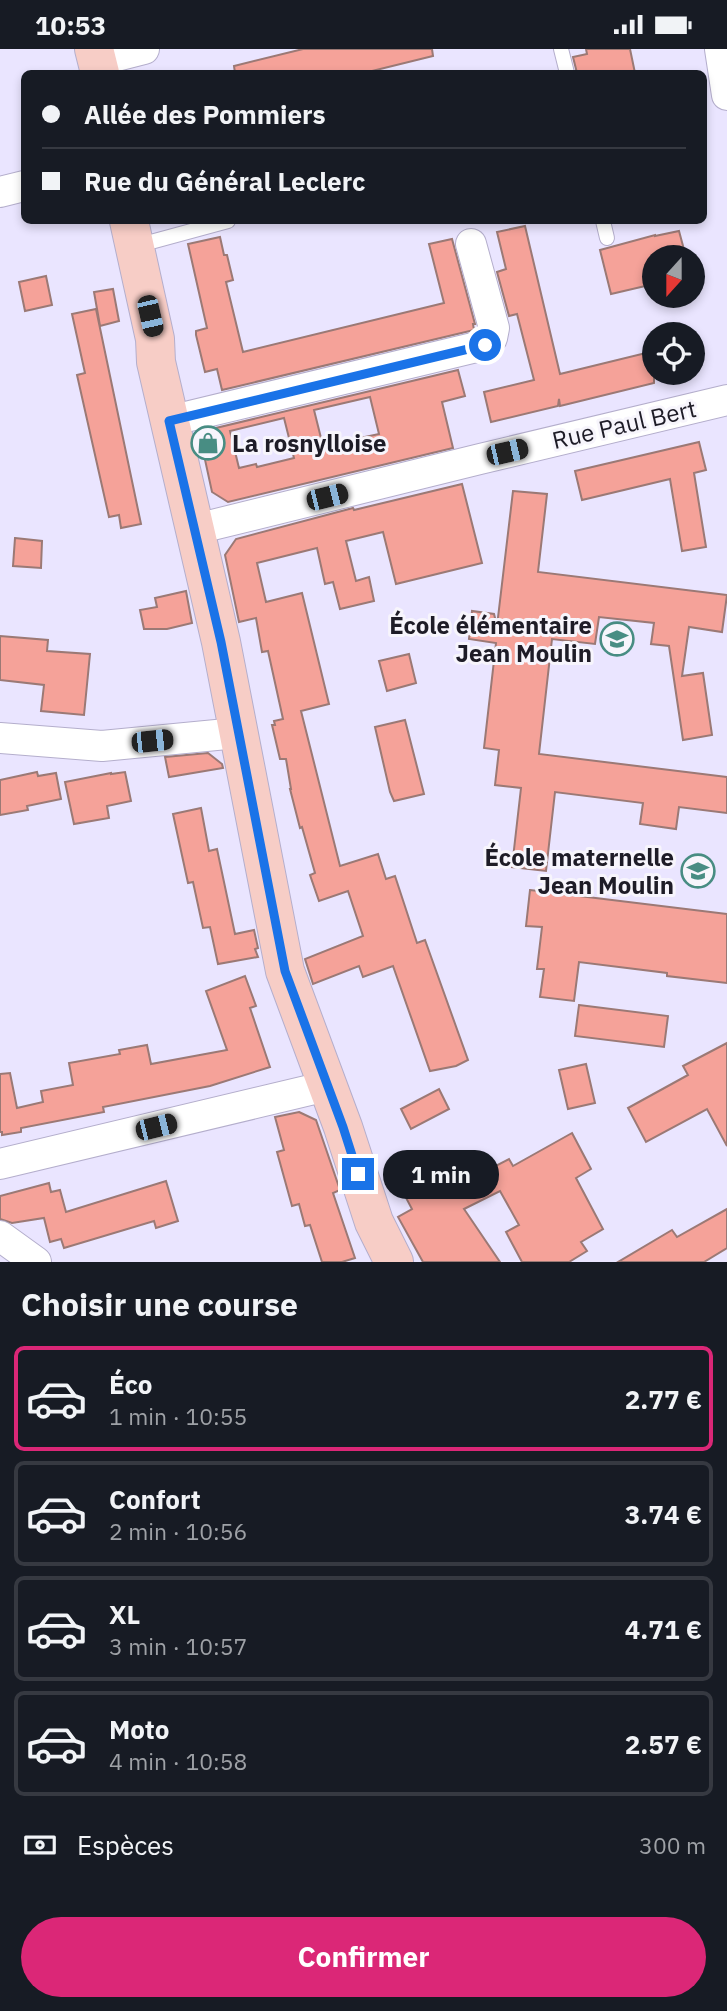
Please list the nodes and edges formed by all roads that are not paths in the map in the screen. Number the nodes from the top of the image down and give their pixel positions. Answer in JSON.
{"nodes":[{"id":1,"x":144,"y":49,"type":"edge"},
{"id":2,"x":561,"y":49,"type":"edge"},
{"id":3,"x":720,"y":49,"type":"edge"},
{"id":4,"x":97,"y":61,"type":"edge"},
{"id":5,"x":566,"y":70,"type":"edge"},
{"id":6,"x":727,"y":95,"type":"edge"},
{"id":7,"x":21,"y":187,"type":"edge"},
{"id":8,"x":0,"y":192,"type":"edge"},
{"id":9,"x":206,"y":224,"type":"edge"},
{"id":10,"x":604,"y":224,"type":"edge"},
{"id":11,"x":132,"y":234,"type":"edge"},
{"id":12,"x":607,"y":238,"type":"dead end"},
{"id":13,"x":471,"y":244,"type":"dead end"},
{"id":14,"x":727,"y":400,"type":"edge"},
{"id":15,"x":169,"y":421,"type":"junction"},
{"id":16,"x":196,"y":529,"type":"junction"},
{"id":17,"x":237,"y":733,"type":"junction"},
{"id":18,"x":0,"y":738,"type":"edge"},
{"id":19,"x":327,"y":1086,"type":"junction"},
{"id":20,"x":0,"y":1164,"type":"edge"},
{"id":21,"x":0,"y":1236,"type":"edge"},
{"id":22,"x":36,"y":1262,"type":"edge"},
{"id":23,"x":394,"y":1262,"type":"edge"}],
"edges":[{"from":1,"to":4,"type":"street"},
{"from":2,"to":5,"type":"lane"},
{"from":3,"to":6,"type":"street"},
{"from":7,"to":8,"type":"street"},
{"from":9,"to":11,"type":"lane"},
{"from":10,"to":12,"type":"lane"},
{"from":11,"to":15,"type":"main road"},
{"from":13,"to":15,"type":"street"},
{"from":14,"to":16,"type":"street","name":"Rue Paul Bert"},
{"from":15,"to":16,"type":"main road"},
{"from":16,"to":17,"type":"main road"},
{"from":17,"to":18,"type":"street"},
{"from":17,"to":19,"type":"main road"},
{"from":19,"to":20,"type":"street"},
{"from":19,"to":23,"type":"main road"},
{"from":21,"to":22,"type":"street"}]}
